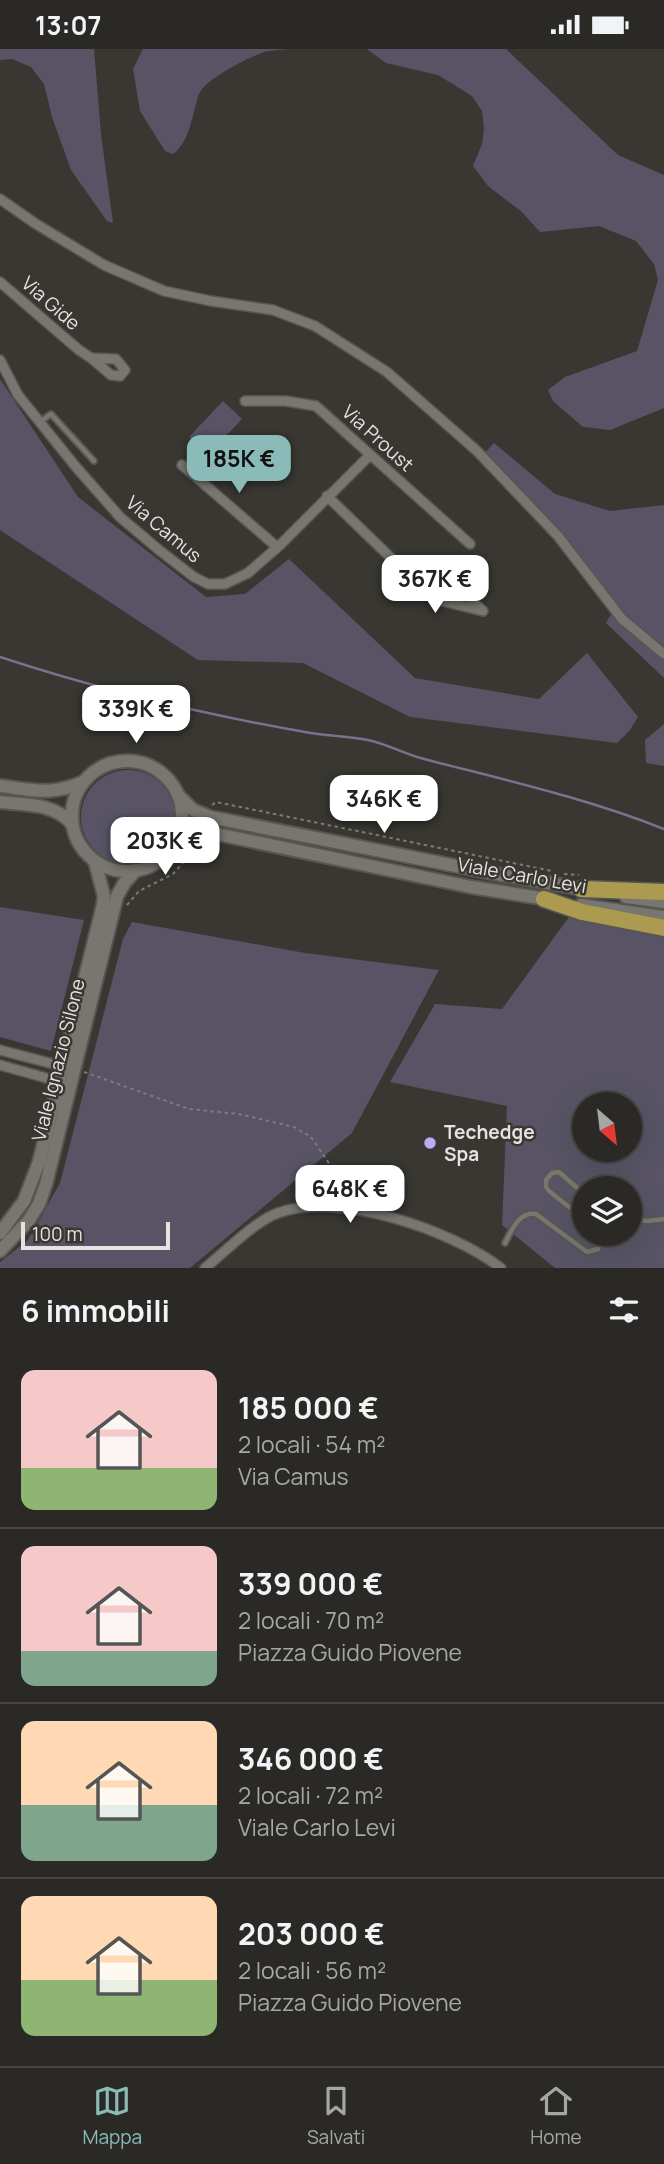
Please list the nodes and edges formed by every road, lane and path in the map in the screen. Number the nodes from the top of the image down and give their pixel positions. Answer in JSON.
{"nodes":[{"id":1,"x":0,"y":199,"type":"edge"},
{"id":2,"x":0,"y":282,"type":"edge"},
{"id":3,"x":91,"y":358,"type":"dead end"},
{"id":4,"x":0,"y":360,"type":"edge"},
{"id":5,"x":245,"y":401,"type":"dead end"},
{"id":6,"x":40,"y":422,"type":"junction"},
{"id":7,"x":370,"y":455,"type":"junction"},
{"id":8,"x":94,"y":461,"type":"dead end"},
{"id":9,"x":182,"y":465,"type":"dead end"},
{"id":10,"x":327,"y":496,"type":"junction"},
{"id":11,"x":470,"y":544,"type":"dead end"},
{"id":12,"x":277,"y":547,"type":"junction"},
{"id":13,"x":438,"y":600,"type":"dead end"},
{"id":14,"x":664,"y":654,"type":"edge"},
{"id":15,"x":83,"y":782,"type":"junction"},
{"id":16,"x":0,"y":786,"type":"edge"},
{"id":17,"x":178,"y":795,"type":"junction"},
{"id":18,"x":0,"y":802,"type":"edge"},
{"id":19,"x":212,"y":808,"type":"dead end"},
{"id":20,"x":72,"y":824,"type":"junction"},
{"id":21,"x":206,"y":842,"type":"dead end"},
{"id":22,"x":172,"y":848,"type":"junction"},
{"id":23,"x":95,"y":862,"type":"junction"},
{"id":24,"x":136,"y":870,"type":"junction"},
{"id":25,"x":579,"y":882,"type":"junction"},
{"id":26,"x":664,"y":892,"type":"edge"},
{"id":27,"x":544,"y":899,"type":"junction"},
{"id":28,"x":664,"y":902,"type":"edge"},
{"id":29,"x":127,"y":905,"type":"dead end"},
{"id":30,"x":664,"y":917,"type":"edge"},
{"id":31,"x":664,"y":927,"type":"edge"},
{"id":32,"x":0,"y":1050,"type":"edge"},
{"id":33,"x":0,"y":1065,"type":"edge"},
{"id":34,"x":61,"y":1066,"type":"junction"},
{"id":35,"x":81,"y":1072,"type":"dead end"},
{"id":36,"x":57,"y":1081,"type":"junction"},
{"id":37,"x":572,"y":1184,"type":"edge"},
{"id":38,"x":346,"y":1188,"type":"dead end"},
{"id":39,"x":572,"y":1209,"type":"edge"},
{"id":40,"x":664,"y":1219,"type":"edge"},
{"id":41,"x":642,"y":1220,"type":"edge"},
{"id":42,"x":0,"y":1233,"type":"edge"},
{"id":43,"x":572,"y":1241,"type":"edge"},
{"id":44,"x":505,"y":1243,"type":"dead end"},
{"id":45,"x":579,"y":1246,"type":"edge"},
{"id":46,"x":600,"y":1246,"type":"edge"},
{"id":47,"x":0,"y":1251,"type":"edge"},
{"id":48,"x":205,"y":1268,"type":"edge"},
{"id":49,"x":501,"y":1268,"type":"edge"}],
"edges":[{"from":1,"to":14,"type":"street"},
{"from":2,"to":3,"type":"street","name":"Via Gide"},
{"from":4,"to":6,"type":"street","name":"Via Camus"},
{"from":5,"to":7,"type":"street","name":"Via Proust"},
{"from":6,"to":8,"type":"lane"},
{"from":6,"to":12,"type":"street","name":"Via Camus"},
{"from":7,"to":10,"type":"street","name":"Via Camus"},
{"from":7,"to":11,"type":"street","name":"Via Proust"},
{"from":9,"to":12,"type":"street"},
{"from":10,"to":12,"type":"street","name":"Via Camus"},
{"from":10,"to":13,"type":"street"},
{"from":15,"to":16,"type":"street"},
{"from":15,"to":17,"type":"street"},
{"from":15,"to":20,"type":"street"},
{"from":17,"to":22,"type":"street"},
{"from":17,"to":25,"type":"street","name":"Viale Carlo Levi"},
{"from":18,"to":20,"type":"street"},
{"from":19,"to":25,"type":"path"},
{"from":20,"to":23,"type":"street"},
{"from":21,"to":29,"type":"path"},
{"from":22,"to":24,"type":"street"},
{"from":22,"to":27,"type":"street","name":"Viale Carlo Levi"},
{"from":23,"to":24,"type":"street"},
{"from":23,"to":34,"type":"street","name":"Viale Ignazio Silone"},
{"from":24,"to":47,"type":"street","name":"Viale Ignazio Silone"},
{"from":25,"to":26,"type":"highway"},
{"from":25,"to":28,"type":"street","name":"Viale Carlo Levi"},
{"from":27,"to":30,"type":"street","name":"Viale Carlo Levi"},
{"from":27,"to":31,"type":"highway"},
{"from":32,"to":34,"type":"street"},
{"from":33,"to":36,"type":"street"},
{"from":34,"to":36,"type":"street","name":"Viale Ignazio Silone"},
{"from":35,"to":38,"type":"path"},
{"from":36,"to":42,"type":"street","name":"Viale Ignazio Silone"},
{"from":37,"to":39,"type":"lane"},
{"from":40,"to":41,"type":"lane"},
{"from":43,"to":44,"type":"lane"},
{"from":45,"to":46,"type":"lane"},
{"from":48,"to":49,"type":"street"}]}
